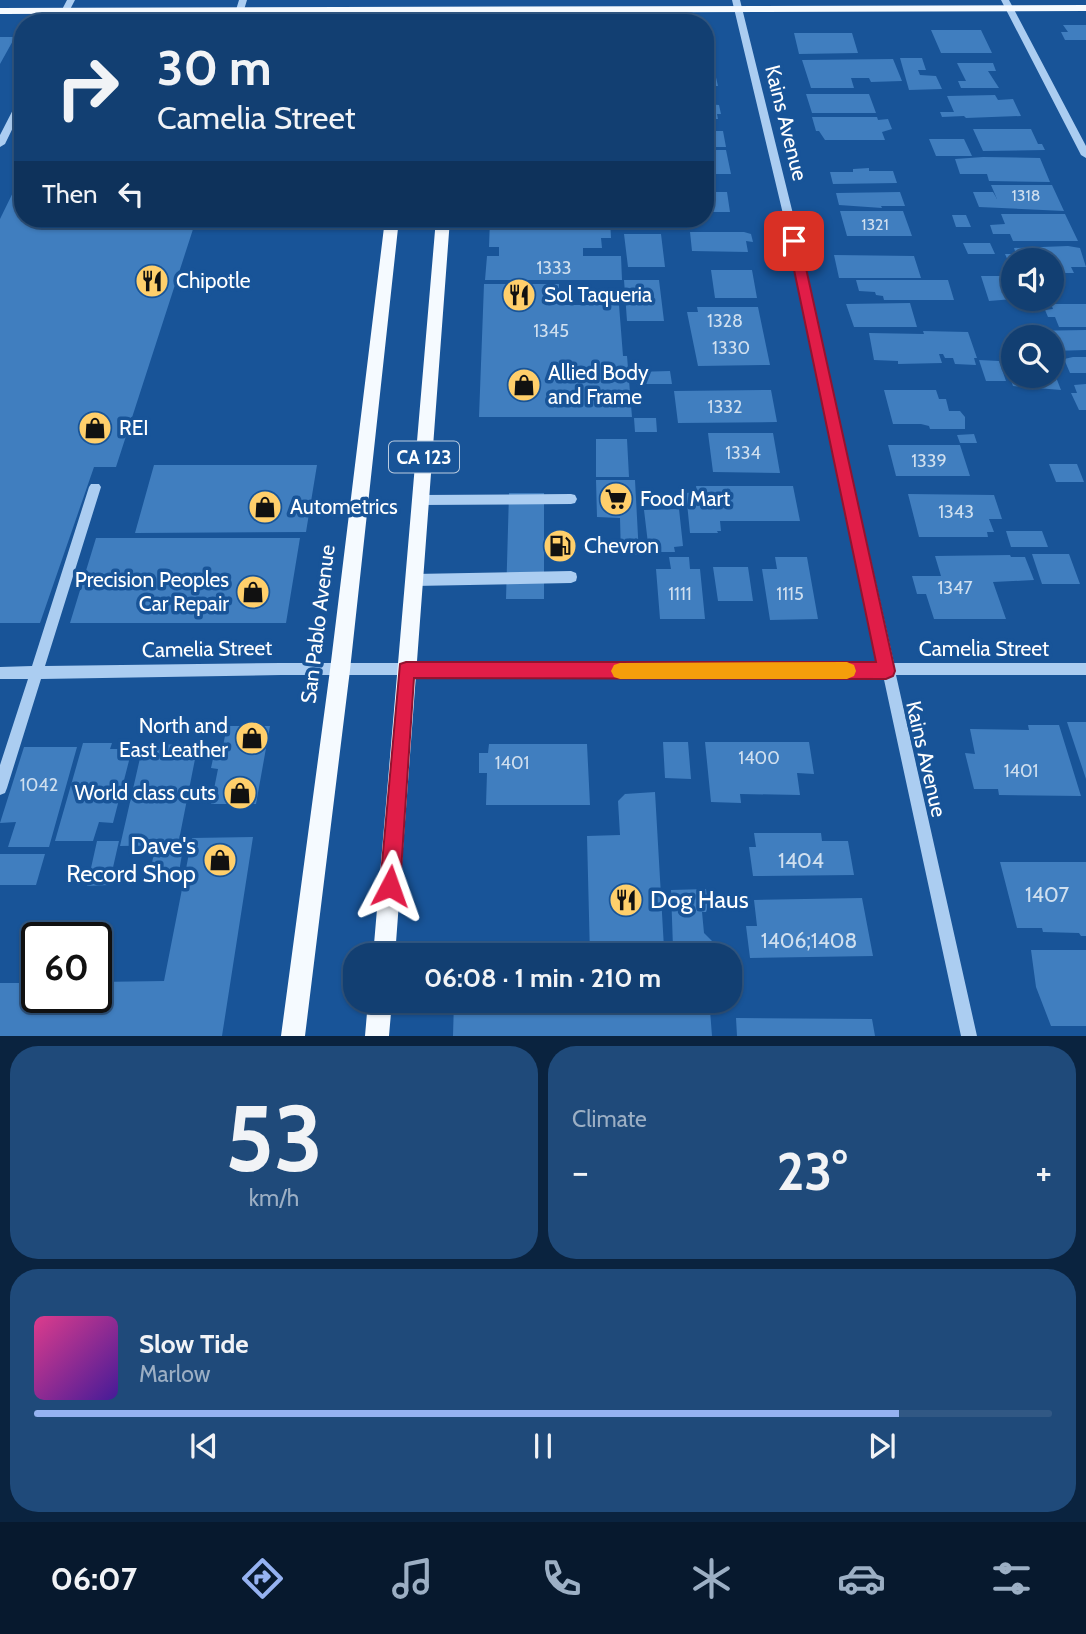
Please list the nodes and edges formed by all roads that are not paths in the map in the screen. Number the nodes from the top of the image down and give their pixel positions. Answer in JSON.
{"nodes":[{"id":1,"x":1008,"y":4,"type":"edge"},
{"id":2,"x":68,"y":5,"type":"edge"},
{"id":3,"x":242,"y":5,"type":"edge"},
{"id":4,"x":421,"y":5,"type":"edge"},
{"id":5,"x":460,"y":5,"type":"edge"},
{"id":6,"x":737,"y":5,"type":"edge"},
{"id":7,"x":1086,"y":8,"type":"edge"},
{"id":8,"x":0,"y":11,"type":"edge"},
{"id":9,"x":14,"y":116,"type":"edge"},
{"id":10,"x":0,"y":144,"type":"edge"},
{"id":11,"x":1086,"y":155,"type":"edge"},
{"id":12,"x":391,"y":228,"type":"edge"},
{"id":13,"x":442,"y":228,"type":"edge"},
{"id":14,"x":95,"y":487,"type":"dead end"},
{"id":15,"x":571,"y":499,"type":"dead end"},
{"id":16,"x":420,"y":500,"type":"junction"},
{"id":17,"x":571,"y":576,"type":"dead end"},
{"id":18,"x":414,"y":580,"type":"junction"},
{"id":19,"x":1086,"y":669,"type":"edge"},
{"id":20,"x":340,"y":670,"type":"junction"},
{"id":21,"x":406,"y":670,"type":"junction"},
{"id":22,"x":886,"y":671,"type":"junction"},
{"id":23,"x":0,"y":673,"type":"edge"},
{"id":24,"x":36,"y":673,"type":"junction"},
{"id":25,"x":0,"y":788,"type":"edge"},
{"id":26,"x":385,"y":943,"type":"edge"},
{"id":27,"x":379,"y":1013,"type":"edge"},
{"id":28,"x":293,"y":1035,"type":"edge"},
{"id":29,"x":377,"y":1035,"type":"edge"},
{"id":30,"x":969,"y":1035,"type":"edge"}],
"edges":[{"from":1,"to":6,"type":"main road"},
{"from":1,"to":7,"type":"main road"},
{"from":1,"to":11,"type":"street"},
{"from":2,"to":3,"type":"main road"},
{"from":2,"to":8,"type":"main road"},
{"from":3,"to":4,"type":"main road"},
{"from":4,"to":5,"type":"main road"},
{"from":5,"to":6,"type":"main road"},
{"from":6,"to":22,"type":"street","name":"Kains Avenue"},
{"from":9,"to":10,"type":"street"},
{"from":12,"to":20,"type":"main road","name":"San Pablo Avenue","number":"CA 123"},
{"from":13,"to":16,"type":"main road","number":"CA 123"},
{"from":14,"to":24,"type":"street"},
{"from":15,"to":16,"type":"street"},
{"from":16,"to":18,"type":"main road","number":"CA 123"},
{"from":17,"to":18,"type":"street"},
{"from":18,"to":21,"type":"main road","number":"CA 123"},
{"from":19,"to":22,"type":"street","name":"Camelia Street"},
{"from":20,"to":21,"type":"street","name":"Camelia Street"},
{"from":20,"to":24,"type":"street","name":"Camelia Street"},
{"from":20,"to":28,"type":"main road","name":"San Pablo Avenue","number":"CA 123"},
{"from":21,"to":22,"type":"street","name":"Camelia Street"},
{"from":21,"to":26,"type":"main road","number":"CA 123"},
{"from":22,"to":30,"type":"street","name":"Kains Avenue"},
{"from":23,"to":24,"type":"street","name":"Camelia Street"},
{"from":24,"to":25,"type":"lane"},
{"from":27,"to":29,"type":"main road"}]}
